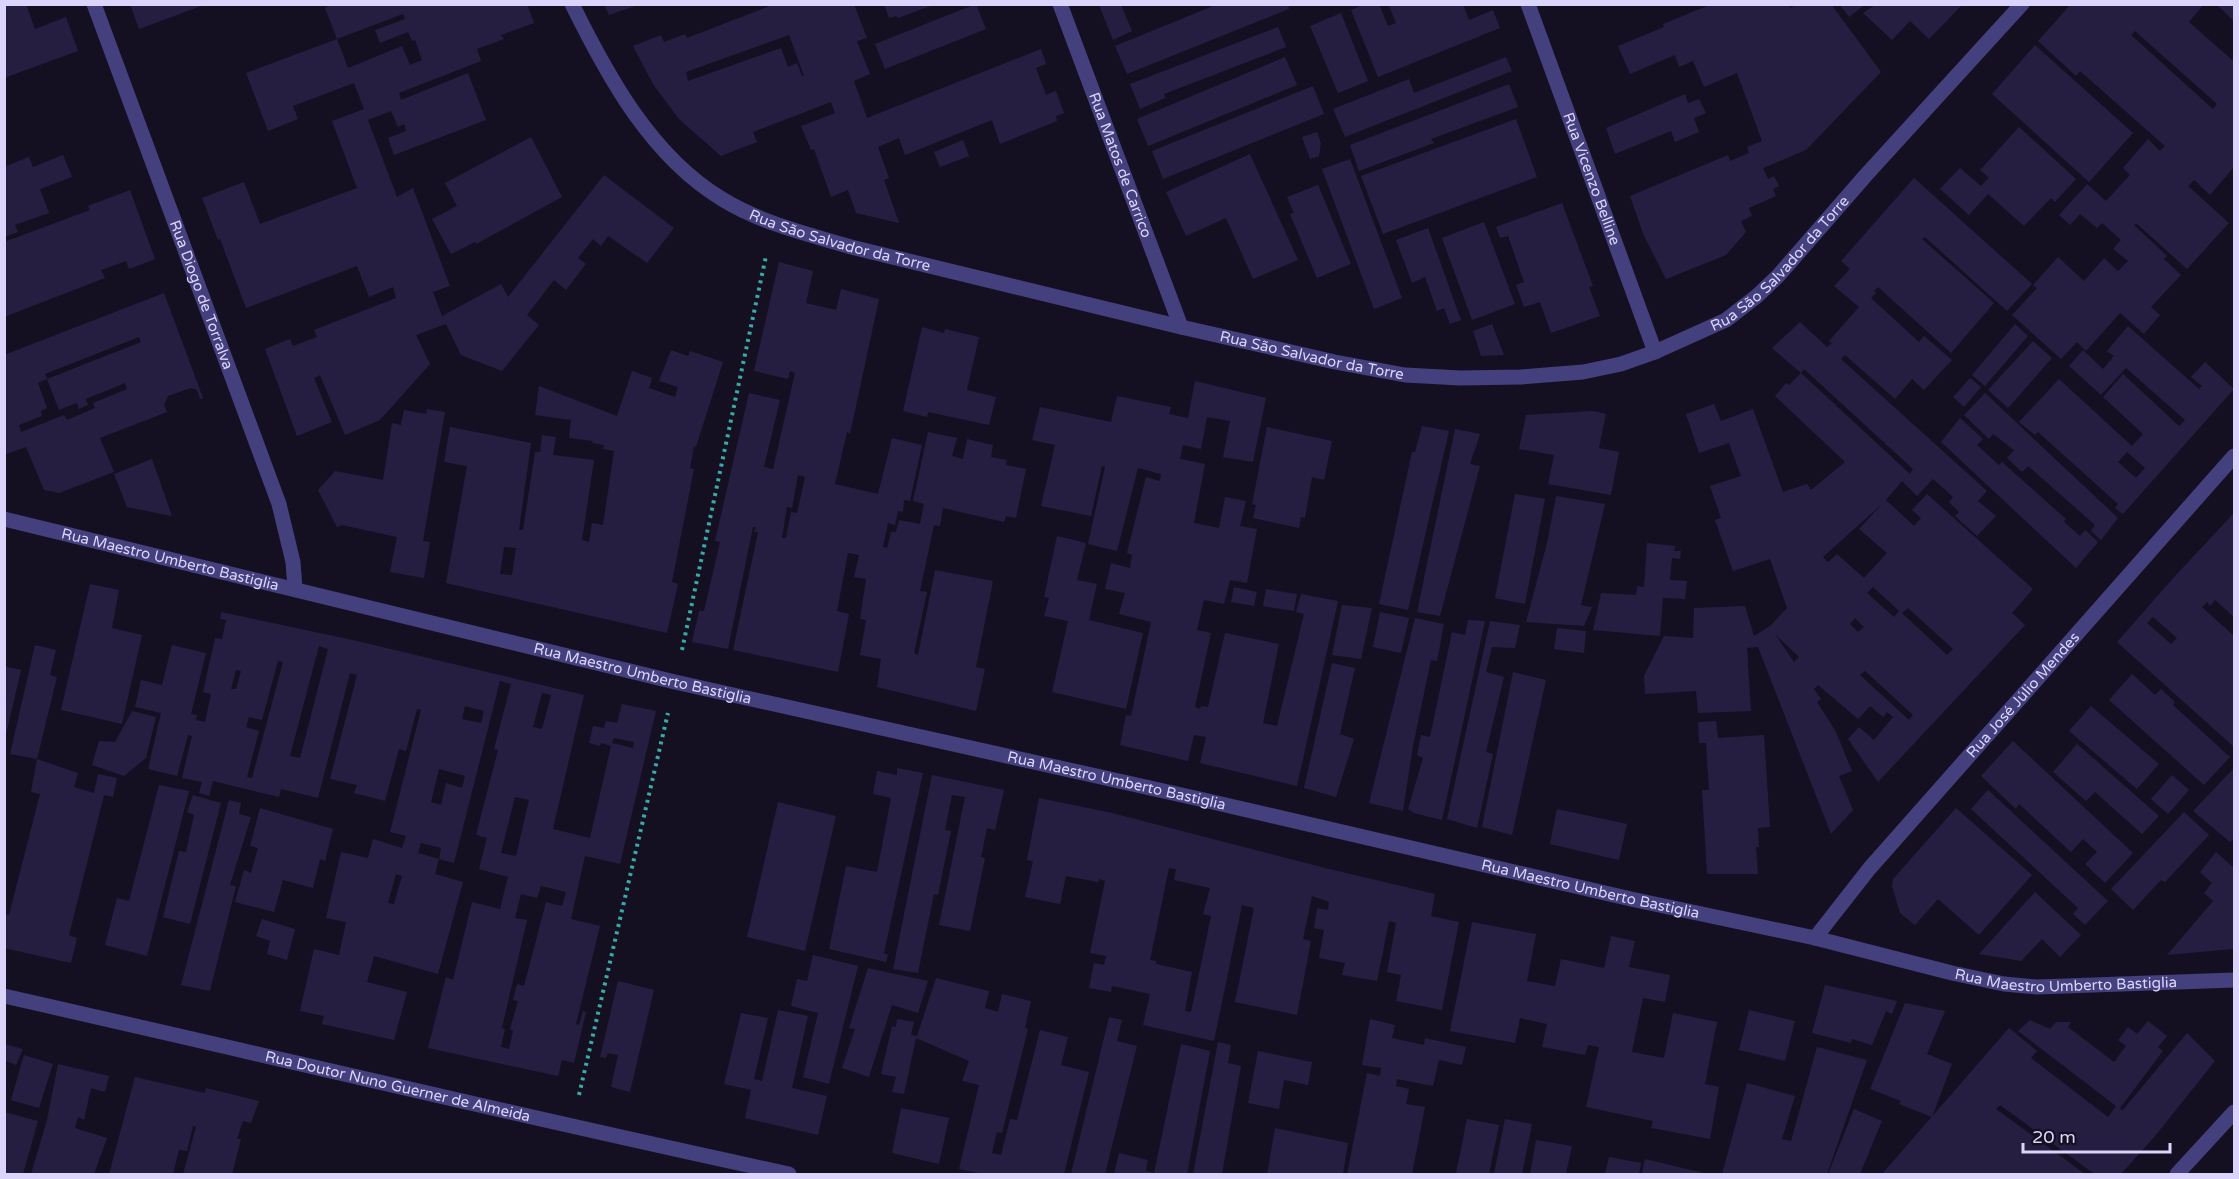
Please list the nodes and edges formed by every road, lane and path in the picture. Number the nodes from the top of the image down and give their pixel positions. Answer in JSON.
{"nodes":[{"id":1,"x":94,"y":4,"type":"edge"},
{"id":2,"x":572,"y":4,"type":"edge"},
{"id":3,"x":1060,"y":4,"type":"edge"},
{"id":4,"x":1528,"y":4,"type":"edge"},
{"id":5,"x":2022,"y":4,"type":"edge"},
{"id":6,"x":1180,"y":327,"type":"junction"},
{"id":7,"x":1655,"y":352,"type":"junction"},
{"id":8,"x":2235,"y":456,"type":"edge"},
{"id":9,"x":4,"y":519,"type":"edge"},
{"id":10,"x":295,"y":588,"type":"junction"},
{"id":11,"x":1815,"y":938,"type":"junction"},
{"id":12,"x":2235,"y":980,"type":"edge"},
{"id":13,"x":4,"y":996,"type":"edge"},
{"id":14,"x":2235,"y":1112,"type":"edge"},
{"id":15,"x":789,"y":1174,"type":"edge"},
{"id":16,"x":2177,"y":1174,"type":"edge"}],
"edges":[{"from":1,"to":10,"type":"street","name":"Rua Diogo de Torralva"},
{"from":2,"to":6,"type":"street","name":"Rua São Salvador da Torre"},
{"from":3,"to":6,"type":"street","name":"Rua Matos de Carrico"},
{"from":4,"to":7,"type":"street","name":"Rua Vicenzo Belline"},
{"from":5,"to":7,"type":"street","name":"Rua São Salvador da Torre"},
{"from":6,"to":7,"type":"street","name":"Rua São Salvador da Torre"},
{"from":8,"to":11,"type":"street","name":"Rua José Júlio Mendes"},
{"from":9,"to":10,"type":"street","name":"Rua Maestro Umberto Bastiglia"},
{"from":10,"to":11,"type":"street","name":"Rua Maestro Umberto Bastiglia"},
{"from":11,"to":12,"type":"street","name":"Rua Maestro Umberto Bastiglia"},
{"from":13,"to":15,"type":"street","name":"Rua Doutor Nuno Guerner de Almeida"},
{"from":14,"to":16,"type":"street"}]}
